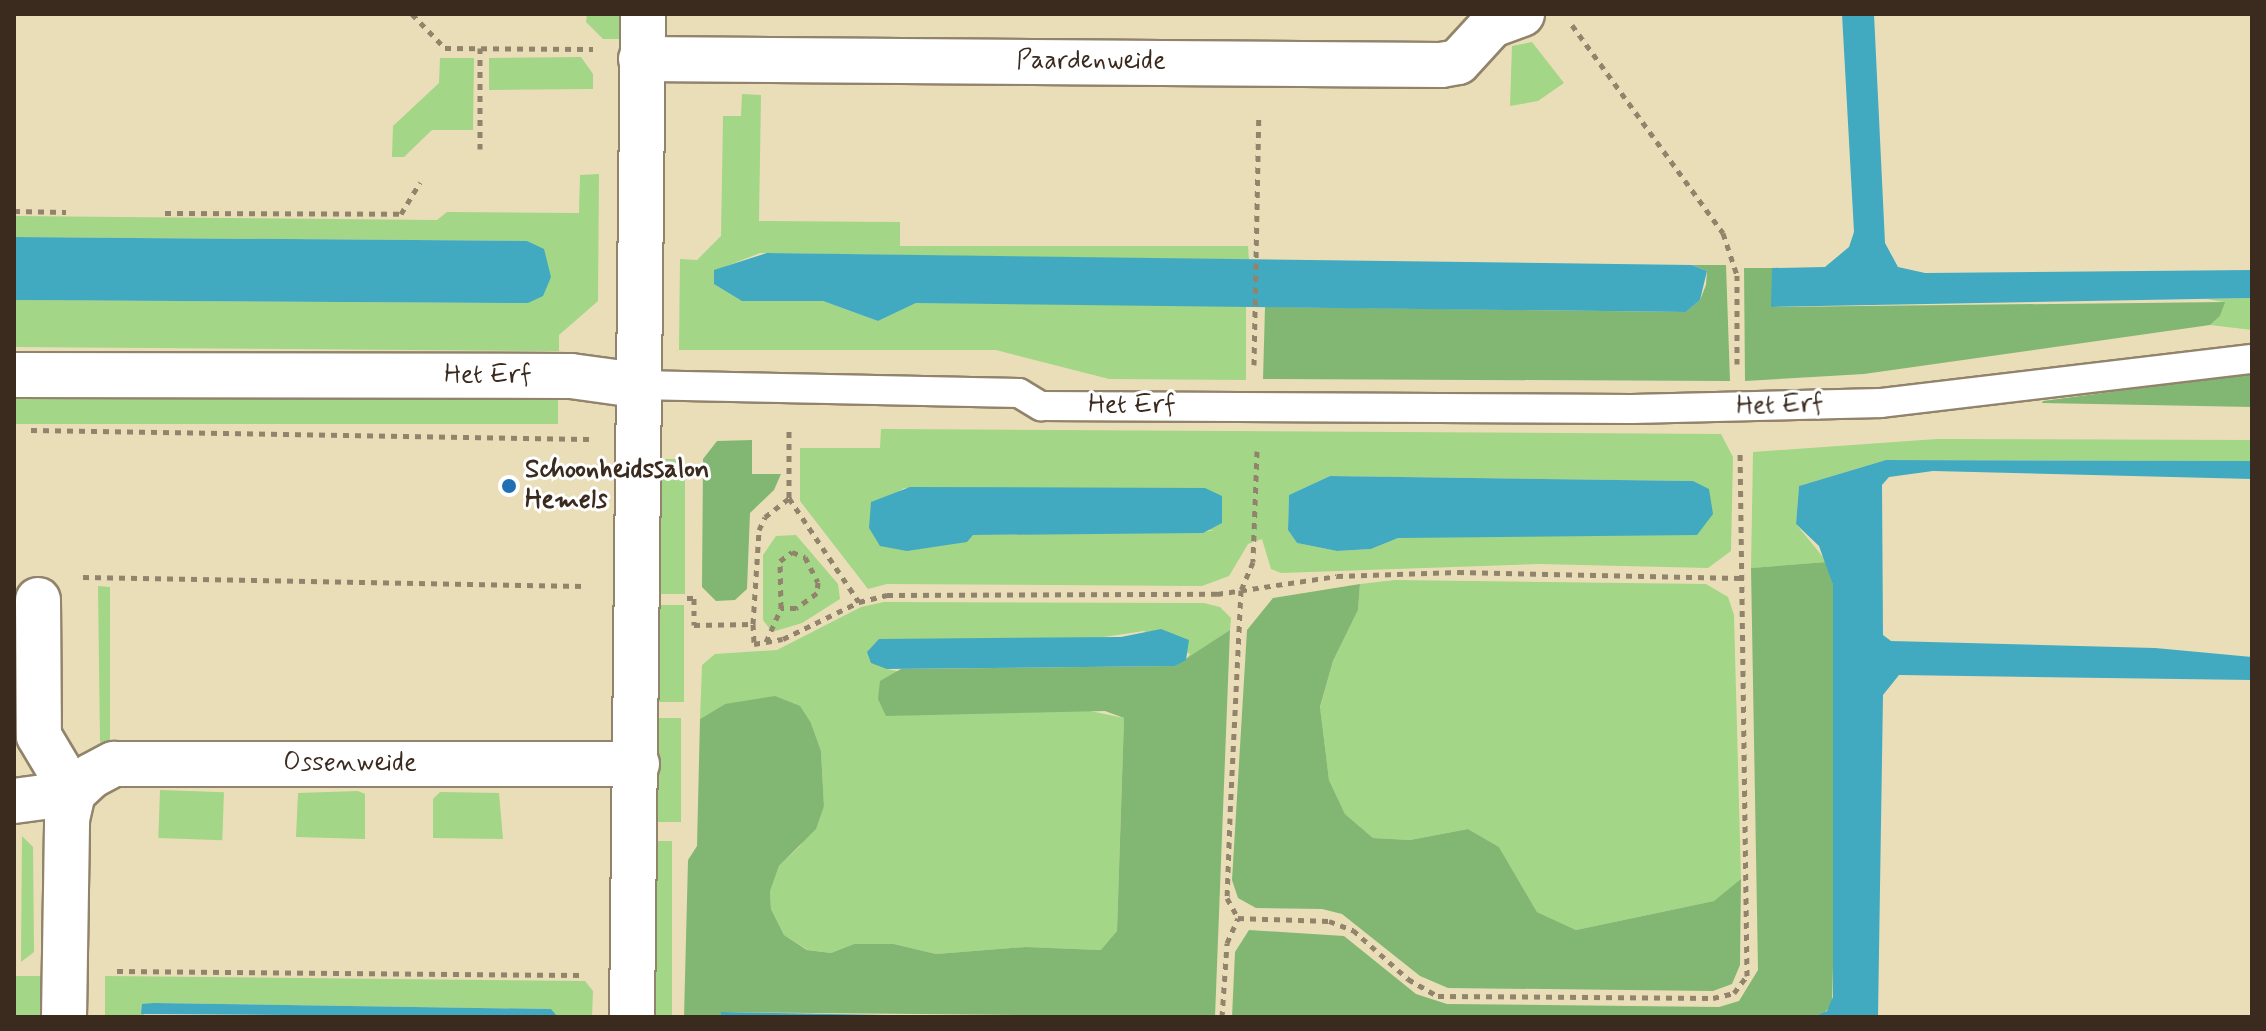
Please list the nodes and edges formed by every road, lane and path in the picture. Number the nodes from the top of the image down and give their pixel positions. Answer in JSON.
{"nodes":[{"id":1,"x":412,"y":14,"type":"edge"},
{"id":2,"x":1522,"y":14,"type":"edge"},
{"id":3,"x":1563,"y":14,"type":"edge"},
{"id":4,"x":642,"y":41,"type":"edge"},
{"id":5,"x":480,"y":48,"type":"junction"},
{"id":6,"x":1259,"y":63,"type":"junction"},
{"id":7,"x":480,"y":149,"type":"dead end"},
{"id":8,"x":420,"y":182,"type":"dead end"},
{"id":9,"x":14,"y":211,"type":"edge"},
{"id":10,"x":66,"y":212,"type":"dead end"},
{"id":11,"x":165,"y":213,"type":"dead end"},
{"id":12,"x":2252,"y":359,"type":"edge"},
{"id":13,"x":14,"y":375,"type":"edge"},
{"id":14,"x":637,"y":385,"type":"junction"},
{"id":15,"x":789,"y":388,"type":"junction"},
{"id":16,"x":1257,"y":406,"type":"junction"},
{"id":17,"x":1737,"y":407,"type":"junction"},
{"id":18,"x":14,"y":430,"type":"edge"},
{"id":19,"x":637,"y":440,"type":"junction"},
{"id":20,"x":789,"y":498,"type":"junction"},
{"id":21,"x":1740,"y":578,"type":"junction"},
{"id":22,"x":53,"y":588,"type":"joint"},
{"id":23,"x":1241,"y":590,"type":"junction"},
{"id":24,"x":638,"y":593,"type":"junction"},
{"id":25,"x":859,"y":602,"type":"junction"},
{"id":26,"x":781,"y":608,"type":"junction"},
{"id":27,"x":753,"y":624,"type":"junction"},
{"id":28,"x":766,"y":642,"type":"junction"},
{"id":29,"x":637,"y":764,"type":"junction"},
{"id":30,"x":73,"y":793,"type":"junction"},
{"id":31,"x":14,"y":801,"type":"edge"},
{"id":32,"x":1238,"y":918,"type":"junction"},
{"id":33,"x":63,"y":971,"type":"junction"},
{"id":34,"x":632,"y":997,"type":"edge"},
{"id":35,"x":64,"y":1017,"type":"edge"},
{"id":36,"x":1222,"y":1017,"type":"edge"}],
"edges":[{"from":1,"to":5,"type":"path"},
{"from":2,"to":6,"type":"street","name":"Paardenweide"},
{"from":3,"to":17,"type":"path"},
{"from":4,"to":5,"type":"path"},
{"from":4,"to":6,"type":"street","name":"Paardenweide"},
{"from":4,"to":14,"type":"street"},
{"from":5,"to":7,"type":"path"},
{"from":6,"to":16,"type":"path"},
{"from":8,"to":11,"type":"path"},
{"from":9,"to":10,"type":"path"},
{"from":12,"to":17,"type":"lane","name":"Het Erf"},
{"from":13,"to":14,"type":"street","name":"Het Erf"},
{"from":14,"to":15,"type":"lane","name":"Het Erf"},
{"from":14,"to":19,"type":"street"},
{"from":15,"to":16,"type":"lane","name":"Het Erf"},
{"from":15,"to":20,"type":"path"},
{"from":16,"to":17,"type":"lane","name":"Het Erf"},
{"from":16,"to":23,"type":"path"},
{"from":17,"to":21,"type":"path"},
{"from":18,"to":19,"type":"path"},
{"from":19,"to":24,"type":"street"},
{"from":20,"to":25,"type":"path"},
{"from":20,"to":27,"type":"path"},
{"from":21,"to":23,"type":"path"},
{"from":21,"to":32,"type":"path"},
{"from":22,"to":24,"type":"path"},
{"from":22,"to":30,"type":"street"},
{"from":23,"to":25,"type":"path"},
{"from":23,"to":32,"type":"path"},
{"from":24,"to":27,"type":"path"},
{"from":24,"to":29,"type":"street"},
{"from":25,"to":28,"type":"path"},
{"from":26,"to":26,"type":"path"},
{"from":26,"to":28,"type":"path"},
{"from":27,"to":28,"type":"path"},
{"from":29,"to":30,"type":"street","name":"Ossenweide"},
{"from":29,"to":34,"type":"street"},
{"from":30,"to":31,"type":"street","name":"Ossenweide"},
{"from":30,"to":33,"type":"street"},
{"from":32,"to":36,"type":"path"},
{"from":33,"to":34,"type":"path"},
{"from":33,"to":35,"type":"street"}]}
